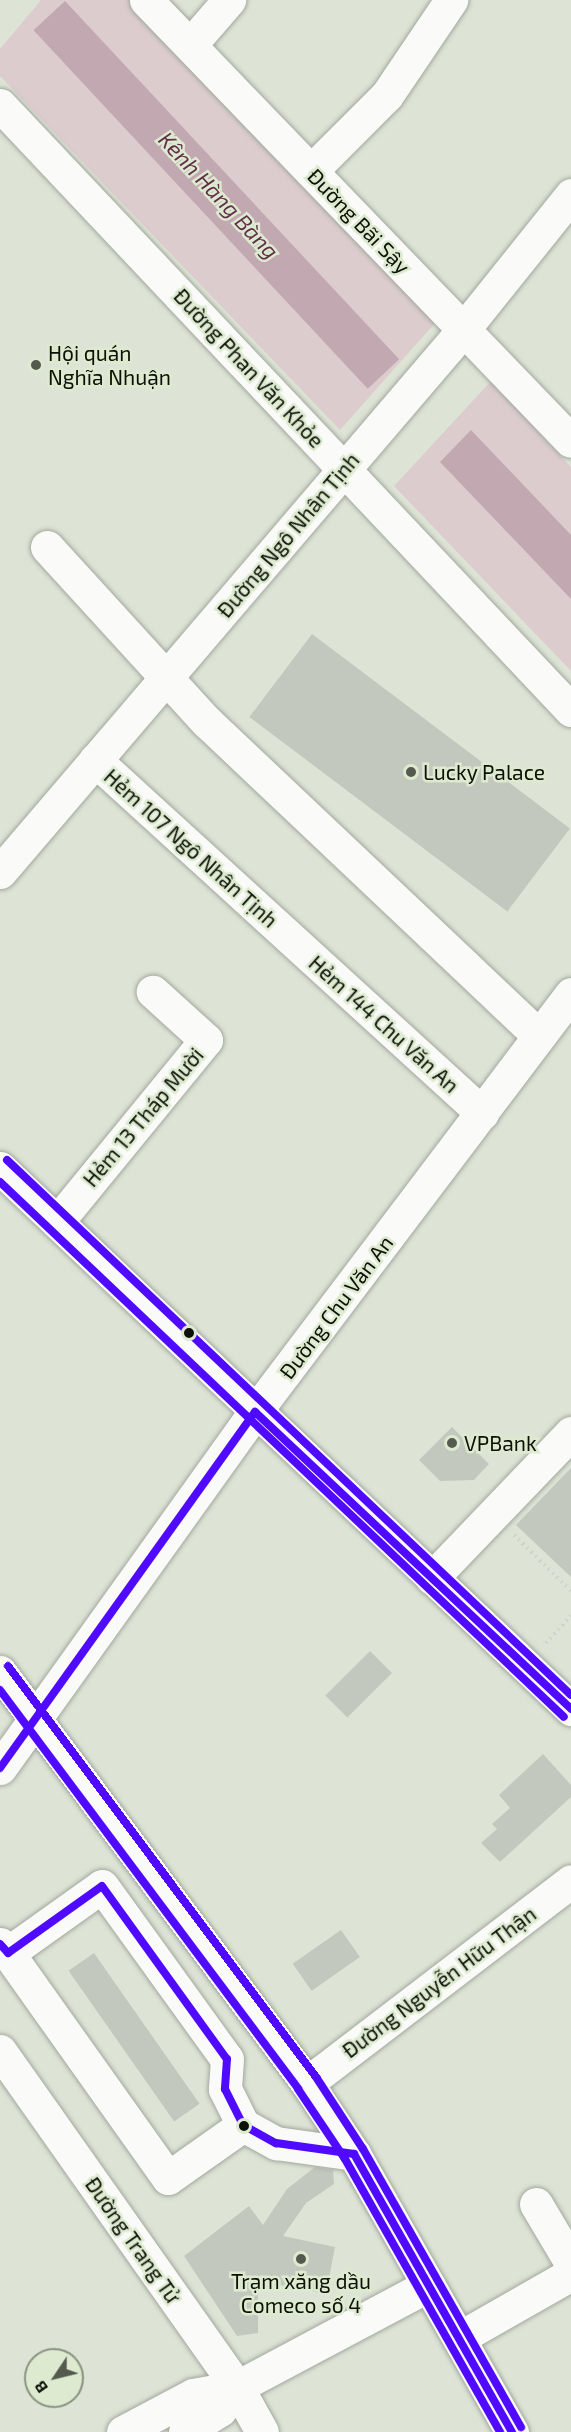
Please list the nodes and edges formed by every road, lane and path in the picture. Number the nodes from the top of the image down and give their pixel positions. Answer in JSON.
{"nodes":[{"id":1,"x":146,"y":0,"type":"edge"},
{"id":2,"x":229,"y":0,"type":"edge"},
{"id":3,"x":451,"y":0,"type":"edge"},
{"id":4,"x":190,"y":45,"type":"junction"},
{"id":5,"x":0,"y":105,"type":"edge"},
{"id":6,"x":311,"y":171,"type":"junction"},
{"id":7,"x":571,"y":195,"type":"edge"},
{"id":8,"x":464,"y":330,"type":"junction"},
{"id":9,"x":571,"y":441,"type":"edge"},
{"id":10,"x":344,"y":469,"type":"junction"},
{"id":11,"x":47,"y":547,"type":"dead end"},
{"id":12,"x":166,"y":677,"type":"junction"},
{"id":13,"x":571,"y":710,"type":"edge"},
{"id":14,"x":95,"y":760,"type":"junction"},
{"id":15,"x":0,"y":872,"type":"edge"},
{"id":16,"x":287,"y":935,"type":"joint"},
{"id":17,"x":153,"y":992,"type":"dead end"},
{"id":18,"x":571,"y":994,"type":"edge"},
{"id":19,"x":539,"y":1036,"type":"junction"},
{"id":20,"x":482,"y":1113,"type":"junction"},
{"id":21,"x":0,"y":1168,"type":"edge"},
{"id":22,"x":57,"y":1222,"type":"junction"},
{"id":23,"x":255,"y":1412,"type":"junction"},
{"id":24,"x":571,"y":1433,"type":"edge"},
{"id":25,"x":493,"y":1515,"type":"junction"},
{"id":26,"x":432,"y":1578,"type":"junction"},
{"id":27,"x":571,"y":1591,"type":"edge"},
{"id":28,"x":571,"y":1616,"type":"edge"},
{"id":29,"x":524,"y":1665,"type":"junction"},
{"id":30,"x":0,"y":1672,"type":"edge"},
{"id":31,"x":571,"y":1709,"type":"edge"},
{"id":32,"x":20,"y":1722,"type":"edge"},
{"id":33,"x":0,"y":1768,"type":"edge"},
{"id":34,"x":571,"y":1881,"type":"edge"},
{"id":35,"x":4,"y":1949,"type":"edge"},
{"id":36,"x":0,"y":2051,"type":"edge"},
{"id":37,"x":308,"y":2083,"type":"junction"},
{"id":38,"x":243,"y":2125,"type":"junction"},
{"id":39,"x":354,"y":2154,"type":"junction"},
{"id":40,"x":536,"y":2204,"type":"dead end"},
{"id":41,"x":571,"y":2263,"type":"edge"},
{"id":42,"x":571,"y":2274,"type":"edge"},
{"id":43,"x":429,"y":2285,"type":"junction"},
{"id":44,"x":459,"y":2338,"type":"junction"},
{"id":45,"x":237,"y":2387,"type":"junction"},
{"id":46,"x":123,"y":2432,"type":"edge"},
{"id":47,"x":185,"y":2432,"type":"edge"},
{"id":48,"x":262,"y":2432,"type":"edge"},
{"id":49,"x":512,"y":2432,"type":"edge"}],
"edges":[{"from":1,"to":4,"type":"street","name":"Đường Bãi Sậy"},
{"from":2,"to":4,"type":"street"},
{"from":3,"to":6,"type":"street"},
{"from":4,"to":6,"type":"street","name":"Đường Bãi Sậy"},
{"from":5,"to":10,"type":"street","name":"Đường Phan Văn Khỏe"},
{"from":6,"to":8,"type":"street","name":"Đường Bãi Sậy"},
{"from":7,"to":8,"type":"street","name":"Đường Ngô Nhân Tịnh"},
{"from":8,"to":9,"type":"street","name":"Đường Bãi Sậy"},
{"from":8,"to":10,"type":"street","name":"Đường Ngô Nhân Tịnh"},
{"from":10,"to":12,"type":"street","name":"Đường Ngô Nhân Tịnh"},
{"from":10,"to":13,"type":"street","name":"Đường Phan Văn Khỏe"},
{"from":11,"to":12,"type":"street"},
{"from":12,"to":14,"type":"street","name":"Đường Ngô Nhân Tịnh"},
{"from":12,"to":19,"type":"street"},
{"from":14,"to":15,"type":"street","name":"Đường Ngô Nhân Tịnh"},
{"from":14,"to":16,"type":"street","name":"Hẻm 107 Ngô Nhân Tịnh"},
{"from":16,"to":20,"type":"street","name":"Hẻm 144 Chu Văn An"},
{"from":17,"to":22,"type":"street","name":"Hẻm 13 Tháp Mười"},
{"from":18,"to":19,"type":"street","name":"Đường Chu Văn An"},
{"from":19,"to":20,"type":"street","name":"Đường Chu Văn An"},
{"from":20,"to":23,"type":"street","name":"Đường Chu Văn An"},
{"from":21,"to":22,"type":"street"},
{"from":22,"to":23,"type":"street"},
{"from":23,"to":26,"type":"street"},
{"from":23,"to":32,"type":"street","name":"Đường Chu Văn An"},
{"from":24,"to":25,"type":"street"},
{"from":25,"to":26,"type":"street"},
{"from":25,"to":27,"type":"path"},
{"from":26,"to":29,"type":"street"},
{"from":28,"to":29,"type":"path"},
{"from":29,"to":31,"type":"street"},
{"from":30,"to":32,"type":"street"},
{"from":32,"to":33,"type":"street","name":"Đường Chu Văn An"},
{"from":32,"to":37,"type":"street"},
{"from":34,"to":37,"type":"street","name":"Đường Nguyễn Hữu Thận"},
{"from":35,"to":38,"type":"street"},
{"from":35,"to":38,"type":"street"},
{"from":36,"to":45,"type":"street","name":"Đường Trang Tử"},
{"from":37,"to":39,"type":"street"},
{"from":38,"to":39,"type":"street"},
{"from":39,"to":43,"type":"street"},
{"from":40,"to":41,"type":"street"},
{"from":42,"to":44,"type":"street"},
{"from":43,"to":44,"type":"street"},
{"from":43,"to":45,"type":"street"},
{"from":44,"to":49,"type":"street"},
{"from":45,"to":46,"type":"street"},
{"from":45,"to":47,"type":"street"},
{"from":45,"to":48,"type":"street","name":"Đường Trang Tử"}]}
